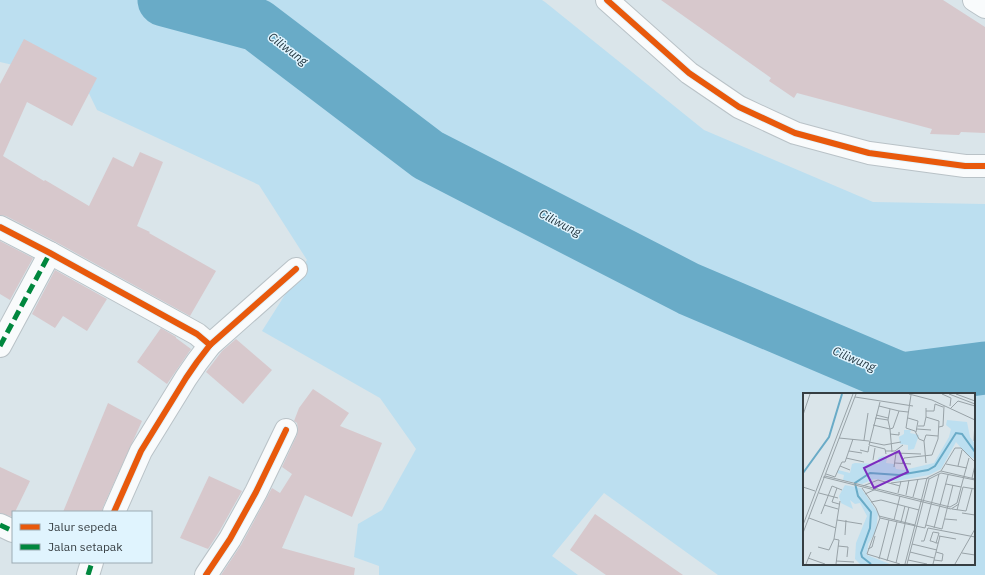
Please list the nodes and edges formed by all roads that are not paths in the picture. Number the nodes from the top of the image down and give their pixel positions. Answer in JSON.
{"nodes":[{"id":1,"x":607,"y":0,"type":"edge"},
{"id":2,"x":974,"y":0,"type":"edge"},
{"id":3,"x":985,"y":7,"type":"edge"},
{"id":4,"x":985,"y":166,"type":"edge"},
{"id":5,"x":0,"y":227,"type":"edge"},
{"id":6,"x":50,"y":253,"type":"junction"},
{"id":7,"x":296,"y":269,"type":"dead end"},
{"id":8,"x":210,"y":345,"type":"junction"},
{"id":9,"x":0,"y":346,"type":"edge"},
{"id":10,"x":286,"y":430,"type":"dead end"},
{"id":11,"x":114,"y":511,"type":"edge"},
{"id":12,"x":0,"y":525,"type":"edge"},
{"id":13,"x":12,"y":531,"type":"edge"},
{"id":14,"x":206,"y":575,"type":"edge"}],
"edges":[{"from":1,"to":4,"type":"street"},
{"from":2,"to":3,"type":"street"},
{"from":5,"to":6,"type":"street"},
{"from":6,"to":8,"type":"street"},
{"from":6,"to":9,"type":"street"},
{"from":7,"to":8,"type":"street"},
{"from":8,"to":11,"type":"street"},
{"from":10,"to":14,"type":"street"},
{"from":12,"to":13,"type":"street"}]}
